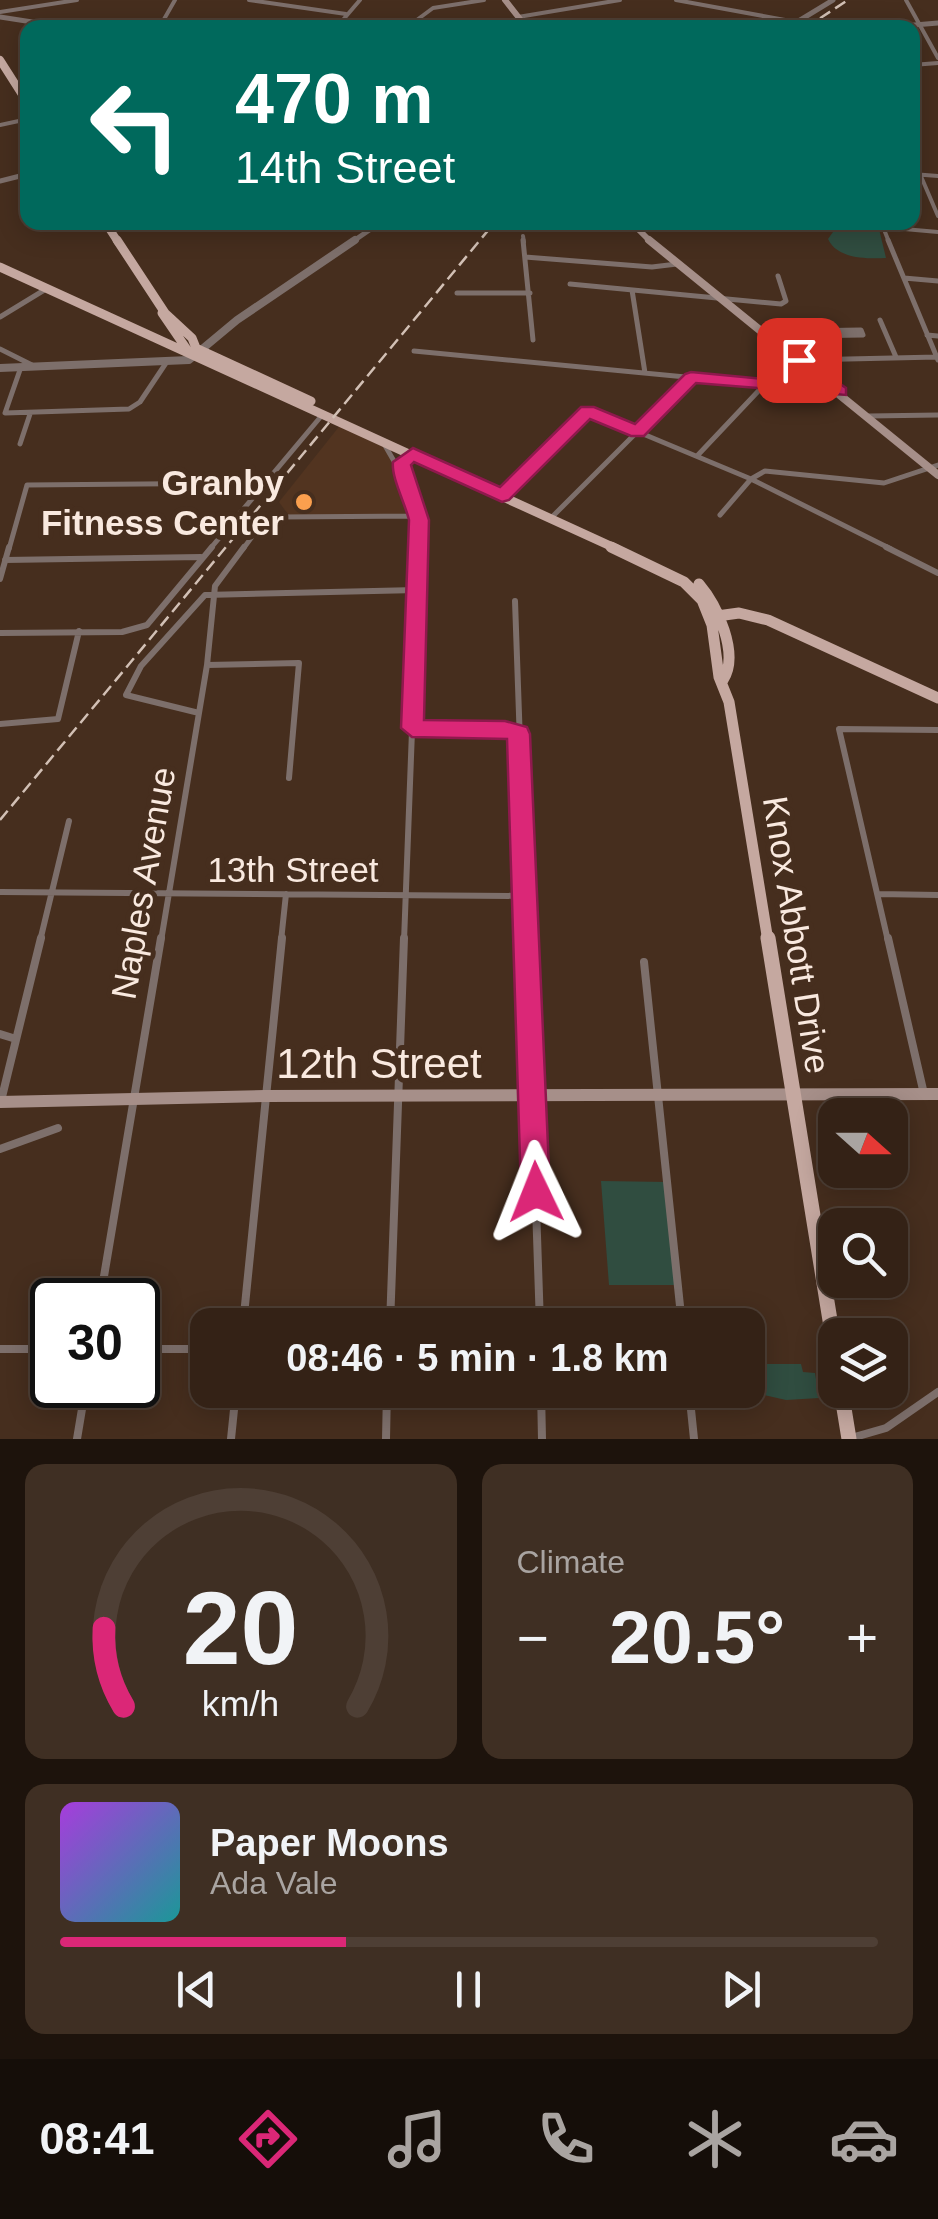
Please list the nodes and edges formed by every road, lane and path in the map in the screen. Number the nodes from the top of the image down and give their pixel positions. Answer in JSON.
{"nodes":[{"id":1,"x":77,"y":0,"type":"edge"},
{"id":2,"x":249,"y":0,"type":"edge"},
{"id":3,"x":360,"y":0,"type":"edge"},
{"id":4,"x":484,"y":0,"type":"edge"},
{"id":5,"x":505,"y":0,"type":"edge"},
{"id":6,"x":620,"y":0,"type":"edge"},
{"id":7,"x":676,"y":0,"type":"edge"},
{"id":8,"x":833,"y":0,"type":"edge"},
{"id":9,"x":0,"y":14,"type":"edge"},
{"id":10,"x":346,"y":14,"type":"junction"},
{"id":11,"x":518,"y":17,"type":"junction"},
{"id":12,"x":30,"y":20,"type":"edge"},
{"id":13,"x":342,"y":20,"type":"edge"},
{"id":14,"x":417,"y":20,"type":"edge"},
{"id":15,"x":520,"y":20,"type":"edge"},
{"id":16,"x":785,"y":20,"type":"edge"},
{"id":17,"x":799,"y":20,"type":"edge"},
{"id":18,"x":938,"y":23,"type":"edge"},
{"id":19,"x":920,"y":24,"type":"joint"},
{"id":20,"x":0,"y":60,"type":"edge"},
{"id":21,"x":938,"y":61,"type":"edge"},
{"id":22,"x":20,"y":91,"type":"edge"},
{"id":23,"x":920,"y":174,"type":"joint"},
{"id":24,"x":938,"y":176,"type":"edge"},
{"id":25,"x":938,"y":216,"type":"edge"},
{"id":26,"x":110,"y":230,"type":"edge"},
{"id":27,"x":369,"y":230,"type":"edge"},
{"id":28,"x":640,"y":230,"type":"edge"},
{"id":29,"x":884,"y":230,"type":"edge"},
{"id":30,"x":526,"y":239,"type":"dead end"},
{"id":31,"x":525,"y":258,"type":"junction"},
{"id":32,"x":676,"y":264,"type":"junction"},
{"id":33,"x":0,"y":267,"type":"edge"},
{"id":34,"x":778,"y":276,"type":"dead end"},
{"id":35,"x":904,"y":278,"type":"junction"},
{"id":36,"x":938,"y":281,"type":"edge"},
{"id":37,"x":570,"y":284,"type":"dead end"},
{"id":38,"x":46,"y":288,"type":"junction"},
{"id":39,"x":463,"y":290,"type":"dead end"},
{"id":40,"x":632,"y":290,"type":"junction"},
{"id":41,"x":530,"y":293,"type":"junction"},
{"id":42,"x":721,"y":300,"type":"junction"},
{"id":43,"x":162,"y":312,"type":"junction"},
{"id":44,"x":0,"y":317,"type":"edge"},
{"id":45,"x":880,"y":320,"type":"dead end"},
{"id":46,"x":135,"y":327,"type":"junction"},
{"id":47,"x":146,"y":332,"type":"junction"},
{"id":48,"x":928,"y":335,"type":"junction"},
{"id":49,"x":799,"y":336,"type":"junction"},
{"id":50,"x":938,"y":336,"type":"edge"},
{"id":51,"x":536,"y":337,"type":"dead end"},
{"id":52,"x":180,"y":342,"type":"junction"},
{"id":53,"x":778,"y":344,"type":"junction"},
{"id":54,"x":0,"y":349,"type":"edge"},
{"id":55,"x":198,"y":350,"type":"junction"},
{"id":56,"x":414,"y":351,"type":"dead end"},
{"id":57,"x":896,"y":358,"type":"junction"},
{"id":58,"x":937,"y":358,"type":"edge"},
{"id":59,"x":802,"y":360,"type":"junction"},
{"id":60,"x":170,"y":362,"type":"junction"},
{"id":61,"x":33,"y":366,"type":"junction"},
{"id":62,"x":22,"y":367,"type":"junction"},
{"id":63,"x":0,"y":368,"type":"edge"},
{"id":64,"x":645,"y":373,"type":"junction"},
{"id":65,"x":691,"y":378,"type":"junction"},
{"id":66,"x":765,"y":384,"type":"junction"},
{"id":67,"x":839,"y":392,"type":"junction"},
{"id":68,"x":30,"y":414,"type":"junction"},
{"id":69,"x":323,"y":414,"type":"junction"},
{"id":70,"x":938,"y":414,"type":"edge"},
{"id":71,"x":869,"y":416,"type":"junction"},
{"id":72,"x":638,"y":432,"type":"junction"},
{"id":73,"x":383,"y":442,"type":"junction"},
{"id":74,"x":20,"y":444,"type":"dead end"},
{"id":75,"x":410,"y":452,"type":"junction"},
{"id":76,"x":696,"y":456,"type":"junction"},
{"id":77,"x":398,"y":466,"type":"junction"},
{"id":78,"x":935,"y":469,"type":"edge"},
{"id":79,"x":751,"y":479,"type":"junction"},
{"id":80,"x":265,"y":483,"type":"junction"},
{"id":81,"x":27,"y":486,"type":"joint"},
{"id":82,"x":502,"y":496,"type":"junction"},
{"id":83,"x":720,"y":515,"type":"dead end"},
{"id":84,"x":418,"y":516,"type":"junction"},
{"id":85,"x":551,"y":518,"type":"junction"},
{"id":86,"x":4,"y":548,"type":"edge"},
{"id":87,"x":203,"y":557,"type":"junction"},
{"id":88,"x":5,"y":560,"type":"junction"},
{"id":89,"x":938,"y":573,"type":"edge"},
{"id":90,"x":0,"y":579,"type":"edge"},
{"id":91,"x":417,"y":590,"type":"junction"},
{"id":92,"x":212,"y":595,"type":"junction"},
{"id":93,"x":515,"y":601,"type":"dead end"},
{"id":94,"x":717,"y":616,"type":"junction"},
{"id":95,"x":79,"y":631,"type":"junction"},
{"id":96,"x":0,"y":633,"type":"edge"},
{"id":97,"x":207,"y":666,"type":"junction"},
{"id":98,"x":724,"y":680,"type":"junction"},
{"id":99,"x":938,"y":698,"type":"edge"},
{"id":100,"x":199,"y":713,"type":"junction"},
{"id":101,"x":0,"y":724,"type":"edge"},
{"id":102,"x":412,"y":728,"type":"junction"},
{"id":103,"x":938,"y":730,"type":"edge"},
{"id":104,"x":519,"y":734,"type":"junction"},
{"id":105,"x":288,"y":778,"type":"dead end"},
{"id":106,"x":69,"y":821,"type":"dead end"},
{"id":107,"x":0,"y":892,"type":"edge"},
{"id":108,"x":51,"y":893,"type":"junction"},
{"id":109,"x":170,"y":894,"type":"junction"},
{"id":110,"x":286,"y":894,"type":"junction"},
{"id":111,"x":406,"y":894,"type":"junction"},
{"id":112,"x":878,"y":894,"type":"junction"},
{"id":113,"x":938,"y":895,"type":"edge"},
{"id":114,"x":526,"y":896,"type":"junction"},
{"id":115,"x":644,"y":962,"type":"dead end"},
{"id":116,"x":0,"y":1034,"type":"edge"},
{"id":117,"x":16,"y":1039,"type":"junction"},
{"id":118,"x":931,"y":1094,"type":"edge"},
{"id":119,"x":532,"y":1095,"type":"junction"},
{"id":120,"x":265,"y":1096,"type":"junction"},
{"id":121,"x":399,"y":1096,"type":"junction"},
{"id":122,"x":660,"y":1096,"type":"junction"},
{"id":123,"x":793,"y":1096,"type":"junction"},
{"id":124,"x":133,"y":1102,"type":"junction"},
{"id":125,"x":0,"y":1104,"type":"edge"},
{"id":126,"x":58,"y":1128,"type":"dead end"},
{"id":127,"x":0,"y":1149,"type":"edge"},
{"id":128,"x":104,"y":1278,"type":"edge"},
{"id":129,"x":246,"y":1308,"type":"edge"},
{"id":130,"x":391,"y":1308,"type":"edge"},
{"id":131,"x":539,"y":1308,"type":"edge"},
{"id":132,"x":680,"y":1308,"type":"edge"},
{"id":133,"x":829,"y":1318,"type":"edge"},
{"id":134,"x":0,"y":1349,"type":"edge"},
{"id":135,"x":30,"y":1349,"type":"edge"},
{"id":136,"x":160,"y":1349,"type":"edge"},
{"id":137,"x":190,"y":1349,"type":"edge"},
{"id":138,"x":938,"y":1392,"type":"edge"},
{"id":139,"x":82,"y":1408,"type":"edge"},
{"id":140,"x":234,"y":1408,"type":"edge"},
{"id":141,"x":387,"y":1408,"type":"edge"},
{"id":142,"x":541,"y":1408,"type":"edge"},
{"id":143,"x":691,"y":1408,"type":"edge"},
{"id":144,"x":844,"y":1408,"type":"edge"},
{"id":145,"x":849,"y":1438,"type":"edge"},
{"id":146,"x":77,"y":1439,"type":"edge"},
{"id":147,"x":231,"y":1439,"type":"edge"},
{"id":148,"x":386,"y":1439,"type":"edge"},
{"id":149,"x":542,"y":1439,"type":"edge"},
{"id":150,"x":694,"y":1439,"type":"edge"}],
"edges":[{"from":1,"to":9,"type":"street"},
{"from":2,"to":10,"type":"street"},
{"from":3,"to":10,"type":"street"},
{"from":4,"to":14,"type":"street"},
{"from":5,"to":11,"type":"main road"},
{"from":6,"to":11,"type":"street"},
{"from":7,"to":16,"type":"street"},
{"from":8,"to":17,"type":"street"},
{"from":9,"to":12,"type":"street"},
{"from":10,"to":13,"type":"street"},
{"from":11,"to":15,"type":"main road"},
{"from":18,"to":19,"type":"street"},
{"from":19,"to":21,"type":"street"},
{"from":20,"to":22,"type":"main road"},
{"from":23,"to":24,"type":"street"},
{"from":23,"to":25,"type":"street"},
{"from":26,"to":43,"type":"main road"},
{"from":27,"to":55,"type":"street"},
{"from":28,"to":32,"type":"main road"},
{"from":29,"to":35,"type":"street"},
{"from":30,"to":31,"type":"street"},
{"from":31,"to":32,"type":"street"},
{"from":31,"to":41,"type":"street"},
{"from":32,"to":42,"type":"main road"},
{"from":33,"to":38,"type":"main road"},
{"from":34,"to":42,"type":"street"},
{"from":35,"to":36,"type":"street"},
{"from":35,"to":48,"type":"street"},
{"from":37,"to":40,"type":"street"},
{"from":38,"to":44,"type":"street"},
{"from":38,"to":46,"type":"main road"},
{"from":39,"to":41,"type":"street"},
{"from":40,"to":42,"type":"street"},
{"from":40,"to":64,"type":"street"},
{"from":41,"to":51,"type":"street"},
{"from":42,"to":53,"type":"main road"},
{"from":43,"to":46,"type":"main road"},
{"from":43,"to":52,"type":"main road"},
{"from":43,"to":55,"type":"main road"},
{"from":45,"to":57,"type":"street"},
{"from":46,"to":47,"type":"main road"},
{"from":47,"to":52,"type":"main road"},
{"from":47,"to":55,"type":"main road"},
{"from":48,"to":50,"type":"street"},
{"from":48,"to":58,"type":"street"},
{"from":49,"to":49,"type":"street"},
{"from":49,"to":53,"type":"street"},
{"from":49,"to":59,"type":"street"},
{"from":52,"to":55,"type":"main road"},
{"from":53,"to":59,"type":"main road"},
{"from":54,"to":61,"type":"street"},
{"from":55,"to":60,"type":"street"},
{"from":55,"to":69,"type":"main road"},
{"from":55,"to":75,"type":"main road"},
{"from":56,"to":64,"type":"street"},
{"from":57,"to":58,"type":"street"},
{"from":57,"to":59,"type":"street"},
{"from":59,"to":67,"type":"main road"},
{"from":60,"to":61,"type":"street"},
{"from":60,"to":68,"type":"street"},
{"from":61,"to":62,"type":"street"},
{"from":62,"to":63,"type":"street"},
{"from":62,"to":68,"type":"street"},
{"from":64,"to":65,"type":"street"},
{"from":65,"to":66,"type":"street"},
{"from":65,"to":72,"type":"street"},
{"from":66,"to":67,"type":"street"},
{"from":66,"to":76,"type":"street"},
{"from":67,"to":71,"type":"main road"},
{"from":68,"to":74,"type":"street"},
{"from":69,"to":73,"type":"main road"},
{"from":69,"to":80,"type":"street"},
{"from":70,"to":71,"type":"street"},
{"from":71,"to":78,"type":"main road"},
{"from":72,"to":76,"type":"street"},
{"from":72,"to":82,"type":"street"},
{"from":72,"to":85,"type":"street"},
{"from":73,"to":75,"type":"main road"},
{"from":73,"to":77,"type":"street"},
{"from":75,"to":77,"type":"street"},
{"from":75,"to":82,"type":"main road"},
{"from":76,"to":79,"type":"street"},
{"from":77,"to":84,"type":"street"},
{"from":78,"to":79,"type":"street"},
{"from":79,"to":83,"type":"street"},
{"from":79,"to":89,"type":"street"},
{"from":80,"to":81,"type":"street"},
{"from":80,"to":87,"type":"street"},
{"from":81,"to":86,"type":"street"},
{"from":82,"to":85,"type":"main road"},
{"from":84,"to":91,"type":"street"},
{"from":84,"to":92,"type":"street","name":"Naples Avenue"},
{"from":85,"to":94,"type":"main road"},
{"from":86,"to":88,"type":"street"},
{"from":87,"to":88,"type":"street"},
{"from":87,"to":95,"type":"street"},
{"from":88,"to":90,"type":"street"},
{"from":91,"to":92,"type":"street"},
{"from":91,"to":102,"type":"street"},
{"from":92,"to":97,"type":"street","name":"Naples Avenue"},
{"from":92,"to":100,"type":"street"},
{"from":93,"to":104,"type":"street"},
{"from":94,"to":98,"type":"main road"},
{"from":94,"to":98,"type":"main road","name":"Knox Abbott Drive"},
{"from":94,"to":99,"type":"main road"},
{"from":95,"to":96,"type":"street"},
{"from":95,"to":101,"type":"street"},
{"from":97,"to":100,"type":"street","name":"Naples Avenue"},
{"from":97,"to":105,"type":"street"},
{"from":98,"to":123,"type":"main road","name":"Knox Abbott Drive"},
{"from":100,"to":109,"type":"street","name":"Naples Avenue"},
{"from":102,"to":104,"type":"street"},
{"from":102,"to":111,"type":"street"},
{"from":103,"to":112,"type":"street"},
{"from":104,"to":114,"type":"street"},
{"from":106,"to":108,"type":"street"},
{"from":107,"to":108,"type":"street","name":"13th Street"},
{"from":108,"to":109,"type":"street","name":"13th Street"},
{"from":108,"to":117,"type":"street"},
{"from":109,"to":110,"type":"street","name":"13th Street"},
{"from":109,"to":124,"type":"street","name":"Naples Avenue"},
{"from":110,"to":111,"type":"street","name":"13th Street"},
{"from":110,"to":120,"type":"street"},
{"from":111,"to":114,"type":"street","name":"13th Street"},
{"from":111,"to":121,"type":"street"},
{"from":112,"to":113,"type":"street"},
{"from":112,"to":118,"type":"street"},
{"from":114,"to":119,"type":"street"},
{"from":115,"to":122,"type":"street"},
{"from":116,"to":117,"type":"street"},
{"from":117,"to":125,"type":"street"},
{"from":118,"to":123,"type":"main road","name":"12th Street"},
{"from":119,"to":121,"type":"main road","name":"12th Street"},
{"from":119,"to":122,"type":"main road","name":"12th Street"},
{"from":119,"to":131,"type":"street"},
{"from":120,"to":121,"type":"main road","name":"12th Street"},
{"from":120,"to":124,"type":"main road","name":"12th Street"},
{"from":120,"to":129,"type":"street"},
{"from":121,"to":130,"type":"street"},
{"from":122,"to":123,"type":"main road","name":"12th Street"},
{"from":122,"to":132,"type":"street"},
{"from":123,"to":133,"type":"main road","name":"Knox Abbott Drive"},
{"from":124,"to":125,"type":"main road","name":"12th Street"},
{"from":124,"to":128,"type":"street","name":"Naples Avenue"},
{"from":126,"to":127,"type":"street"},
{"from":134,"to":135,"type":"street"},
{"from":136,"to":137,"type":"street"},
{"from":138,"to":145,"type":"street"},
{"from":139,"to":146,"type":"street"},
{"from":140,"to":147,"type":"street"},
{"from":141,"to":148,"type":"street"},
{"from":142,"to":149,"type":"street"},
{"from":143,"to":150,"type":"street"},
{"from":144,"to":145,"type":"main road"}]}
